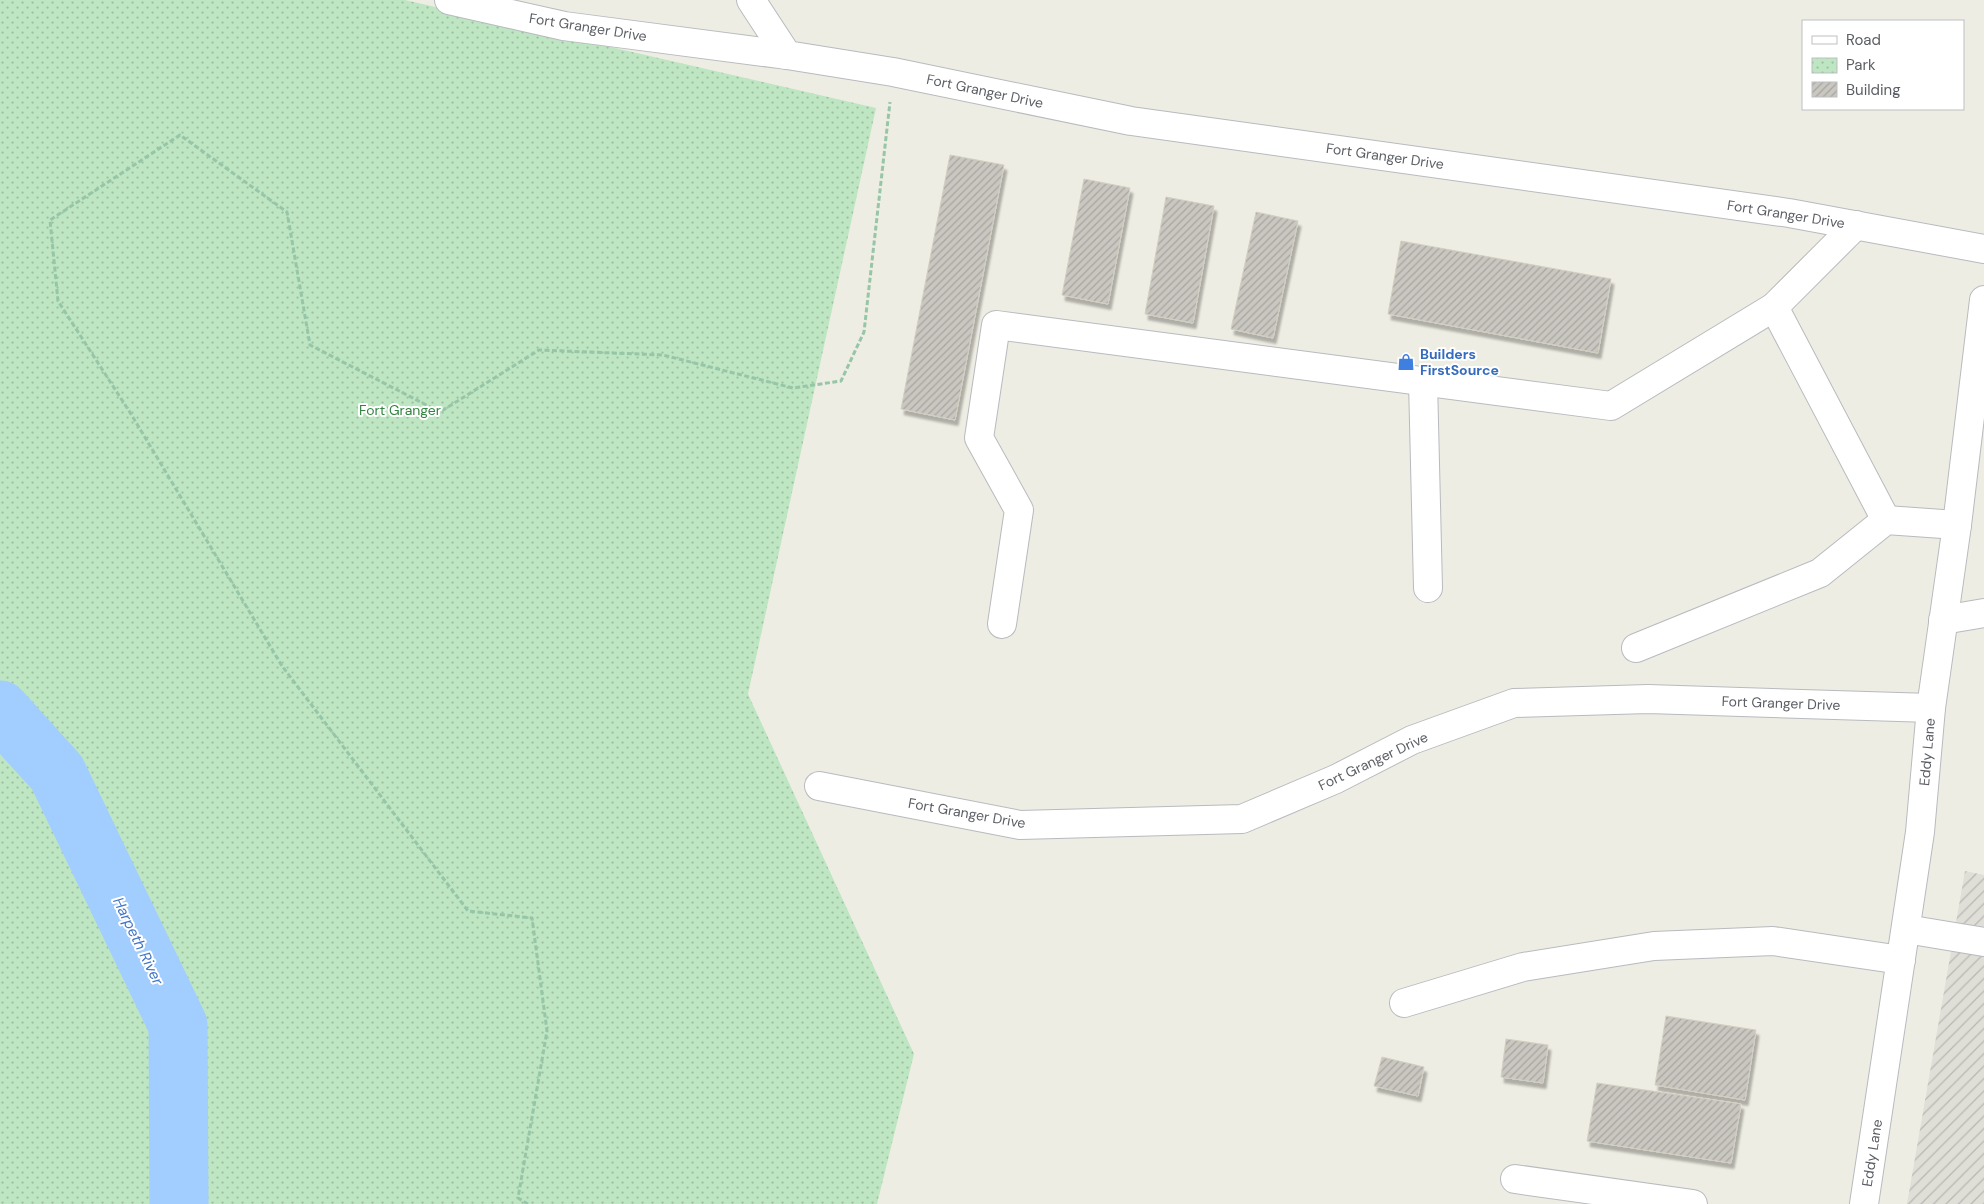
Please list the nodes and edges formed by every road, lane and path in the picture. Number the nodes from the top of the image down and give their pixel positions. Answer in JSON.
{"nodes":[{"id":1,"x":449,"y":0,"type":"edge"},
{"id":2,"x":751,"y":0,"type":"edge"},
{"id":3,"x":787,"y":55,"type":"junction"},
{"id":4,"x":893,"y":72,"type":"junction"},
{"id":5,"x":1856,"y":225,"type":"junction"},
{"id":6,"x":1984,"y":248,"type":"edge"},
{"id":7,"x":1984,"y":300,"type":"edge"},
{"id":8,"x":1774,"y":307,"type":"junction"},
{"id":9,"x":1423,"y":381,"type":"junction"},
{"id":10,"x":1886,"y":520,"type":"junction"},
{"id":11,"x":1957,"y":525,"type":"junction"},
{"id":12,"x":1428,"y":588,"type":"dead end"},
{"id":13,"x":1984,"y":613,"type":"edge"},
{"id":14,"x":1944,"y":620,"type":"junction"},
{"id":15,"x":1002,"y":624,"type":"dead end"},
{"id":16,"x":1636,"y":648,"type":"dead end"},
{"id":17,"x":1931,"y":708,"type":"junction"},
{"id":18,"x":819,"y":786,"type":"dead end"},
{"id":19,"x":1906,"y":929,"type":"junction"},
{"id":20,"x":1984,"y":942,"type":"edge"},
{"id":21,"x":1901,"y":960,"type":"junction"},
{"id":22,"x":1404,"y":1003,"type":"dead end"},
{"id":23,"x":1515,"y":1179,"type":"dead end"},
{"id":24,"x":528,"y":1204,"type":"edge"},
{"id":25,"x":1693,"y":1204,"type":"edge"},
{"id":26,"x":1864,"y":1204,"type":"edge"}],
"edges":[{"from":1,"to":3,"type":"street","name":"Fort Granger Drive"},
{"from":2,"to":3,"type":"street"},
{"from":3,"to":4,"type":"street","name":"Fort Granger Drive"},
{"from":4,"to":5,"type":"street","name":"Fort Granger Drive"},
{"from":4,"to":24,"type":"path"},
{"from":5,"to":6,"type":"street","name":"Fort Granger Drive"},
{"from":5,"to":8,"type":"street"},
{"from":7,"to":11,"type":"street","name":"Eddy Lane"},
{"from":8,"to":9,"type":"street"},
{"from":8,"to":10,"type":"street"},
{"from":9,"to":12,"type":"street"},
{"from":9,"to":15,"type":"street"},
{"from":10,"to":11,"type":"street"},
{"from":10,"to":16,"type":"street"},
{"from":11,"to":14,"type":"street","name":"Eddy Lane"},
{"from":13,"to":14,"type":"street"},
{"from":14,"to":17,"type":"street","name":"Eddy Lane"},
{"from":17,"to":18,"type":"street","name":"Fort Granger Drive"},
{"from":17,"to":19,"type":"street","name":"Eddy Lane"},
{"from":19,"to":20,"type":"street"},
{"from":19,"to":21,"type":"street","name":"Eddy Lane"},
{"from":21,"to":22,"type":"street"},
{"from":21,"to":26,"type":"street","name":"Eddy Lane"},
{"from":23,"to":25,"type":"street"}]}
